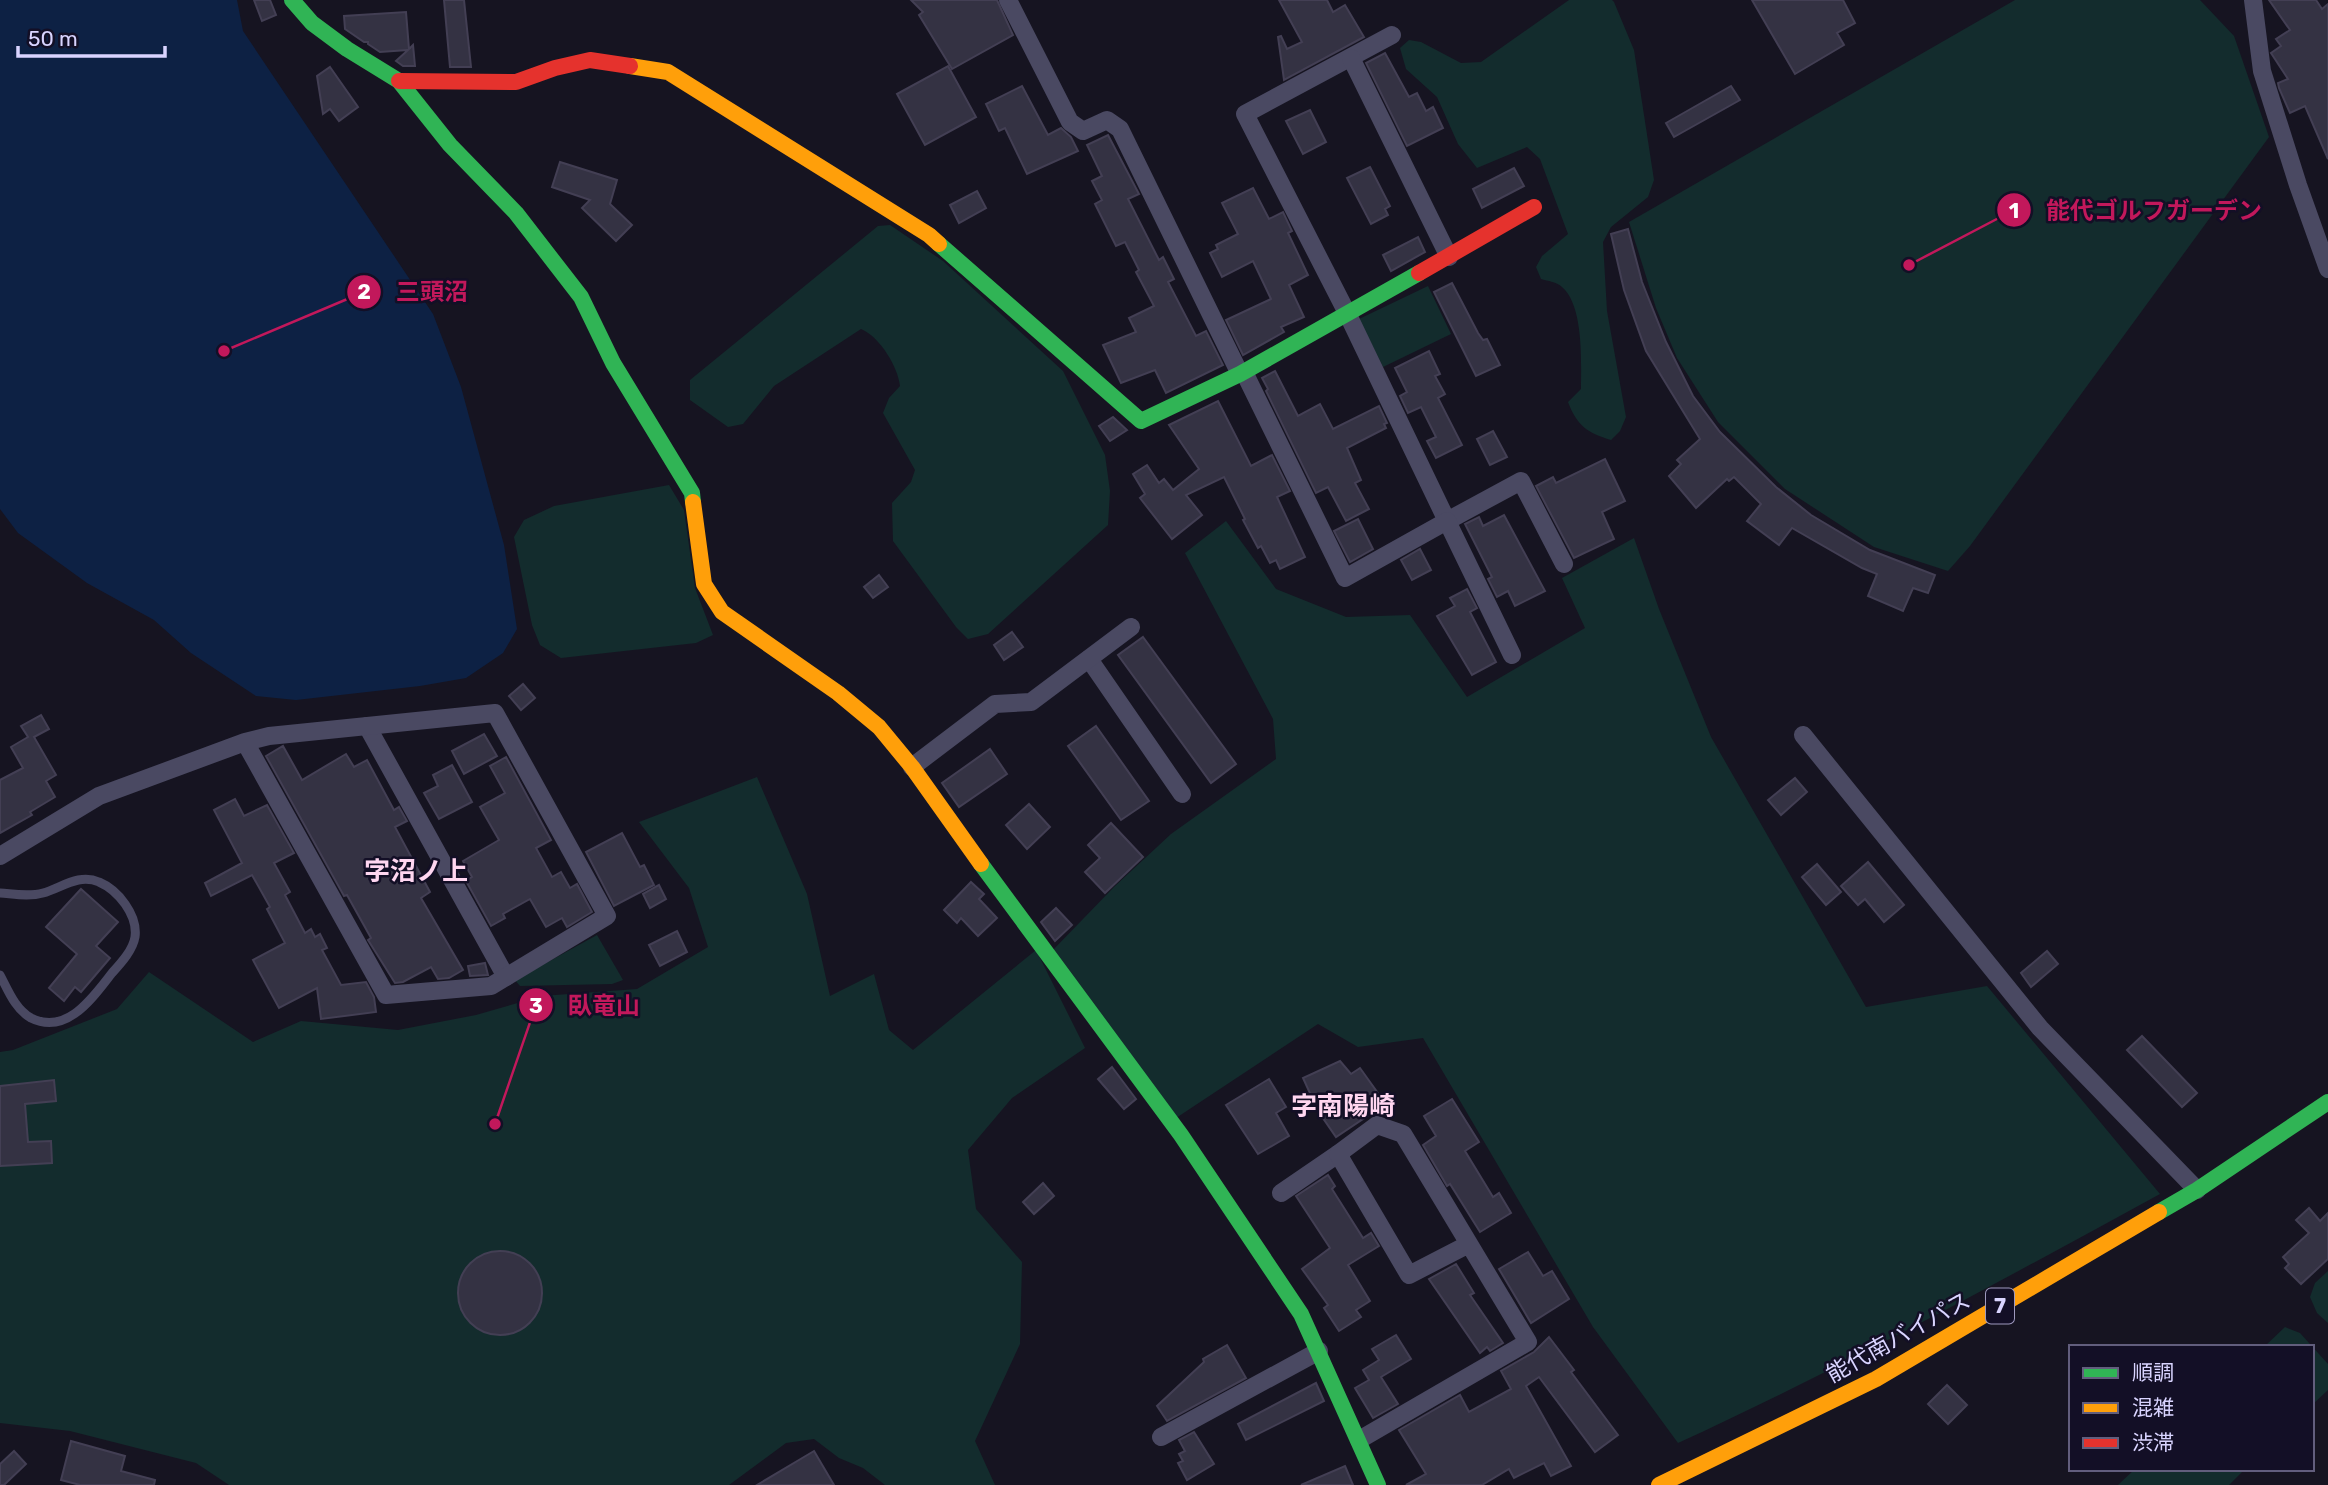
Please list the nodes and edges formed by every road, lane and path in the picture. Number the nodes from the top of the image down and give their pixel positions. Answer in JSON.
{"nodes":[{"id":1,"x":292,"y":0,"type":"edge"},
{"id":2,"x":1009,"y":0,"type":"edge"},
{"id":3,"x":2253,"y":0,"type":"edge"},
{"id":4,"x":1392,"y":35,"type":"dead end"},
{"id":5,"x":1351,"y":58,"type":"junction"},
{"id":6,"x":399,"y":81,"type":"junction"},
{"id":7,"x":1534,"y":207,"type":"dead end"},
{"id":8,"x":1449,"y":257,"type":"junction"},
{"id":9,"x":2328,"y":270,"type":"edge"},
{"id":10,"x":1348,"y":315,"type":"junction"},
{"id":11,"x":1242,"y":373,"type":"junction"},
{"id":12,"x":1447,"y":521,"type":"junction"},
{"id":13,"x":1564,"y":564,"type":"dead end"},
{"id":14,"x":1131,"y":627,"type":"dead end"},
{"id":15,"x":1512,"y":655,"type":"dead end"},
{"id":16,"x":1089,"y":659,"type":"junction"},
{"id":17,"x":367,"y":726,"type":"junction"},
{"id":18,"x":1803,"y":735,"type":"dead end"},
{"id":19,"x":245,"y":742,"type":"junction"},
{"id":20,"x":912,"y":767,"type":"junction"},
{"id":21,"x":1182,"y":794,"type":"dead end"},
{"id":22,"x":0,"y":856,"type":"edge"},
{"id":23,"x":0,"y":893,"type":"edge"},
{"id":24,"x":0,"y":975,"type":"edge"},
{"id":25,"x":506,"y":977,"type":"junction"},
{"id":26,"x":2328,"y":1102,"type":"edge"},
{"id":27,"x":1338,"y":1154,"type":"junction"},
{"id":28,"x":2197,"y":1190,"type":"junction"},
{"id":29,"x":1281,"y":1192,"type":"dead end"},
{"id":30,"x":1469,"y":1244,"type":"junction"},
{"id":31,"x":1319,"y":1351,"type":"junction"},
{"id":32,"x":1161,"y":1437,"type":"dead end"},
{"id":33,"x":1359,"y":1440,"type":"junction"},
{"id":34,"x":1378,"y":1485,"type":"edge"},
{"id":35,"x":1659,"y":1485,"type":"edge"}],
"edges":[{"from":1,"to":6,"type":"main road"},
{"from":2,"to":11,"type":"street"},
{"from":3,"to":9,"type":"street"},
{"from":4,"to":5,"type":"street"},
{"from":5,"to":8,"type":"street"},
{"from":5,"to":10,"type":"street"},
{"from":6,"to":11,"type":"main road"},
{"from":6,"to":20,"type":"main road"},
{"from":7,"to":8,"type":"main road"},
{"from":8,"to":10,"type":"main road"},
{"from":10,"to":11,"type":"main road"},
{"from":10,"to":12,"type":"street"},
{"from":11,"to":12,"type":"street"},
{"from":12,"to":13,"type":"street"},
{"from":12,"to":15,"type":"street"},
{"from":14,"to":16,"type":"street"},
{"from":16,"to":20,"type":"street"},
{"from":16,"to":21,"type":"street"},
{"from":17,"to":19,"type":"street"},
{"from":17,"to":25,"type":"street"},
{"from":17,"to":25,"type":"street"},
{"from":18,"to":28,"type":"street"},
{"from":19,"to":22,"type":"street"},
{"from":19,"to":25,"type":"street"},
{"from":20,"to":31,"type":"main road"},
{"from":23,"to":24,"type":"lane"},
{"from":26,"to":28,"type":"main road","name":"能代南バイパス","number":"7"},
{"from":27,"to":29,"type":"street"},
{"from":27,"to":30,"type":"street"},
{"from":27,"to":30,"type":"street"},
{"from":28,"to":35,"type":"main road","name":"能代南バイパス","number":"7"},
{"from":30,"to":33,"type":"street"},
{"from":31,"to":32,"type":"street"},
{"from":31,"to":33,"type":"main road"},
{"from":33,"to":34,"type":"main road"}]}
